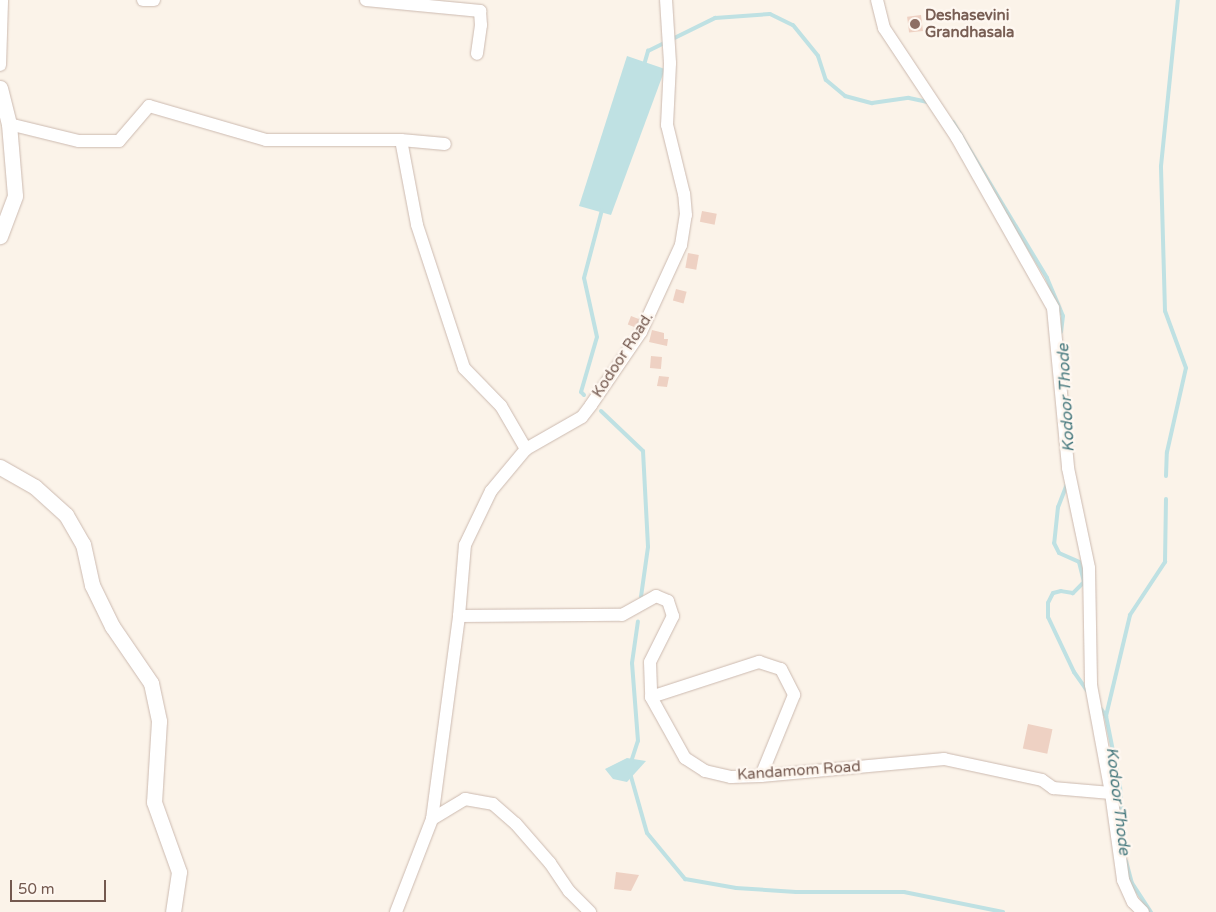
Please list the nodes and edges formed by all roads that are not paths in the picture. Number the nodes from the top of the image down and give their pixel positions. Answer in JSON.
{"nodes":[{"id":1,"x":2,"y":0,"type":"edge"},
{"id":2,"x":143,"y":0,"type":"edge"},
{"id":3,"x":154,"y":0,"type":"edge"},
{"id":4,"x":366,"y":0,"type":"edge"},
{"id":5,"x":666,"y":0,"type":"edge"},
{"id":6,"x":876,"y":0,"type":"edge"},
{"id":7,"x":477,"y":54,"type":"dead end"},
{"id":8,"x":0,"y":66,"type":"edge"},
{"id":9,"x":0,"y":88,"type":"edge"},
{"id":10,"x":10,"y":124,"type":"junction"},
{"id":11,"x":401,"y":140,"type":"junction"},
{"id":12,"x":445,"y":144,"type":"dead end"},
{"id":13,"x":0,"y":236,"type":"edge"},
{"id":14,"x":526,"y":448,"type":"junction"},
{"id":15,"x":0,"y":467,"type":"edge"},
{"id":16,"x":459,"y":616,"type":"junction"},
{"id":17,"x":651,"y":697,"type":"junction"},
{"id":18,"x":761,"y":776,"type":"junction"},
{"id":19,"x":1111,"y":793,"type":"junction"},
{"id":20,"x":432,"y":819,"type":"junction"},
{"id":21,"x":173,"y":912,"type":"edge"},
{"id":22,"x":396,"y":912,"type":"edge"},
{"id":23,"x":590,"y":912,"type":"edge"},
{"id":24,"x":1142,"y":912,"type":"edge"}],
"edges":[{"from":1,"to":8,"type":"street"},
{"from":2,"to":3,"type":"street"},
{"from":4,"to":7,"type":"street"},
{"from":5,"to":14,"type":"street","name":"Kodoor Road."},
{"from":6,"to":19,"type":"street"},
{"from":9,"to":10,"type":"street"},
{"from":10,"to":11,"type":"street"},
{"from":10,"to":13,"type":"street"},
{"from":11,"to":12,"type":"street"},
{"from":11,"to":14,"type":"street"},
{"from":14,"to":16,"type":"street","name":"Kodoor Road."},
{"from":15,"to":21,"type":"street"},
{"from":16,"to":17,"type":"street","name":"Kandamom Road"},
{"from":16,"to":20,"type":"street"},
{"from":17,"to":18,"type":"street","name":"Kandamom Road"},
{"from":17,"to":18,"type":"street"},
{"from":18,"to":19,"type":"street","name":"Kandamom Road"},
{"from":19,"to":24,"type":"street"},
{"from":20,"to":22,"type":"street"},
{"from":20,"to":23,"type":"street"}]}
